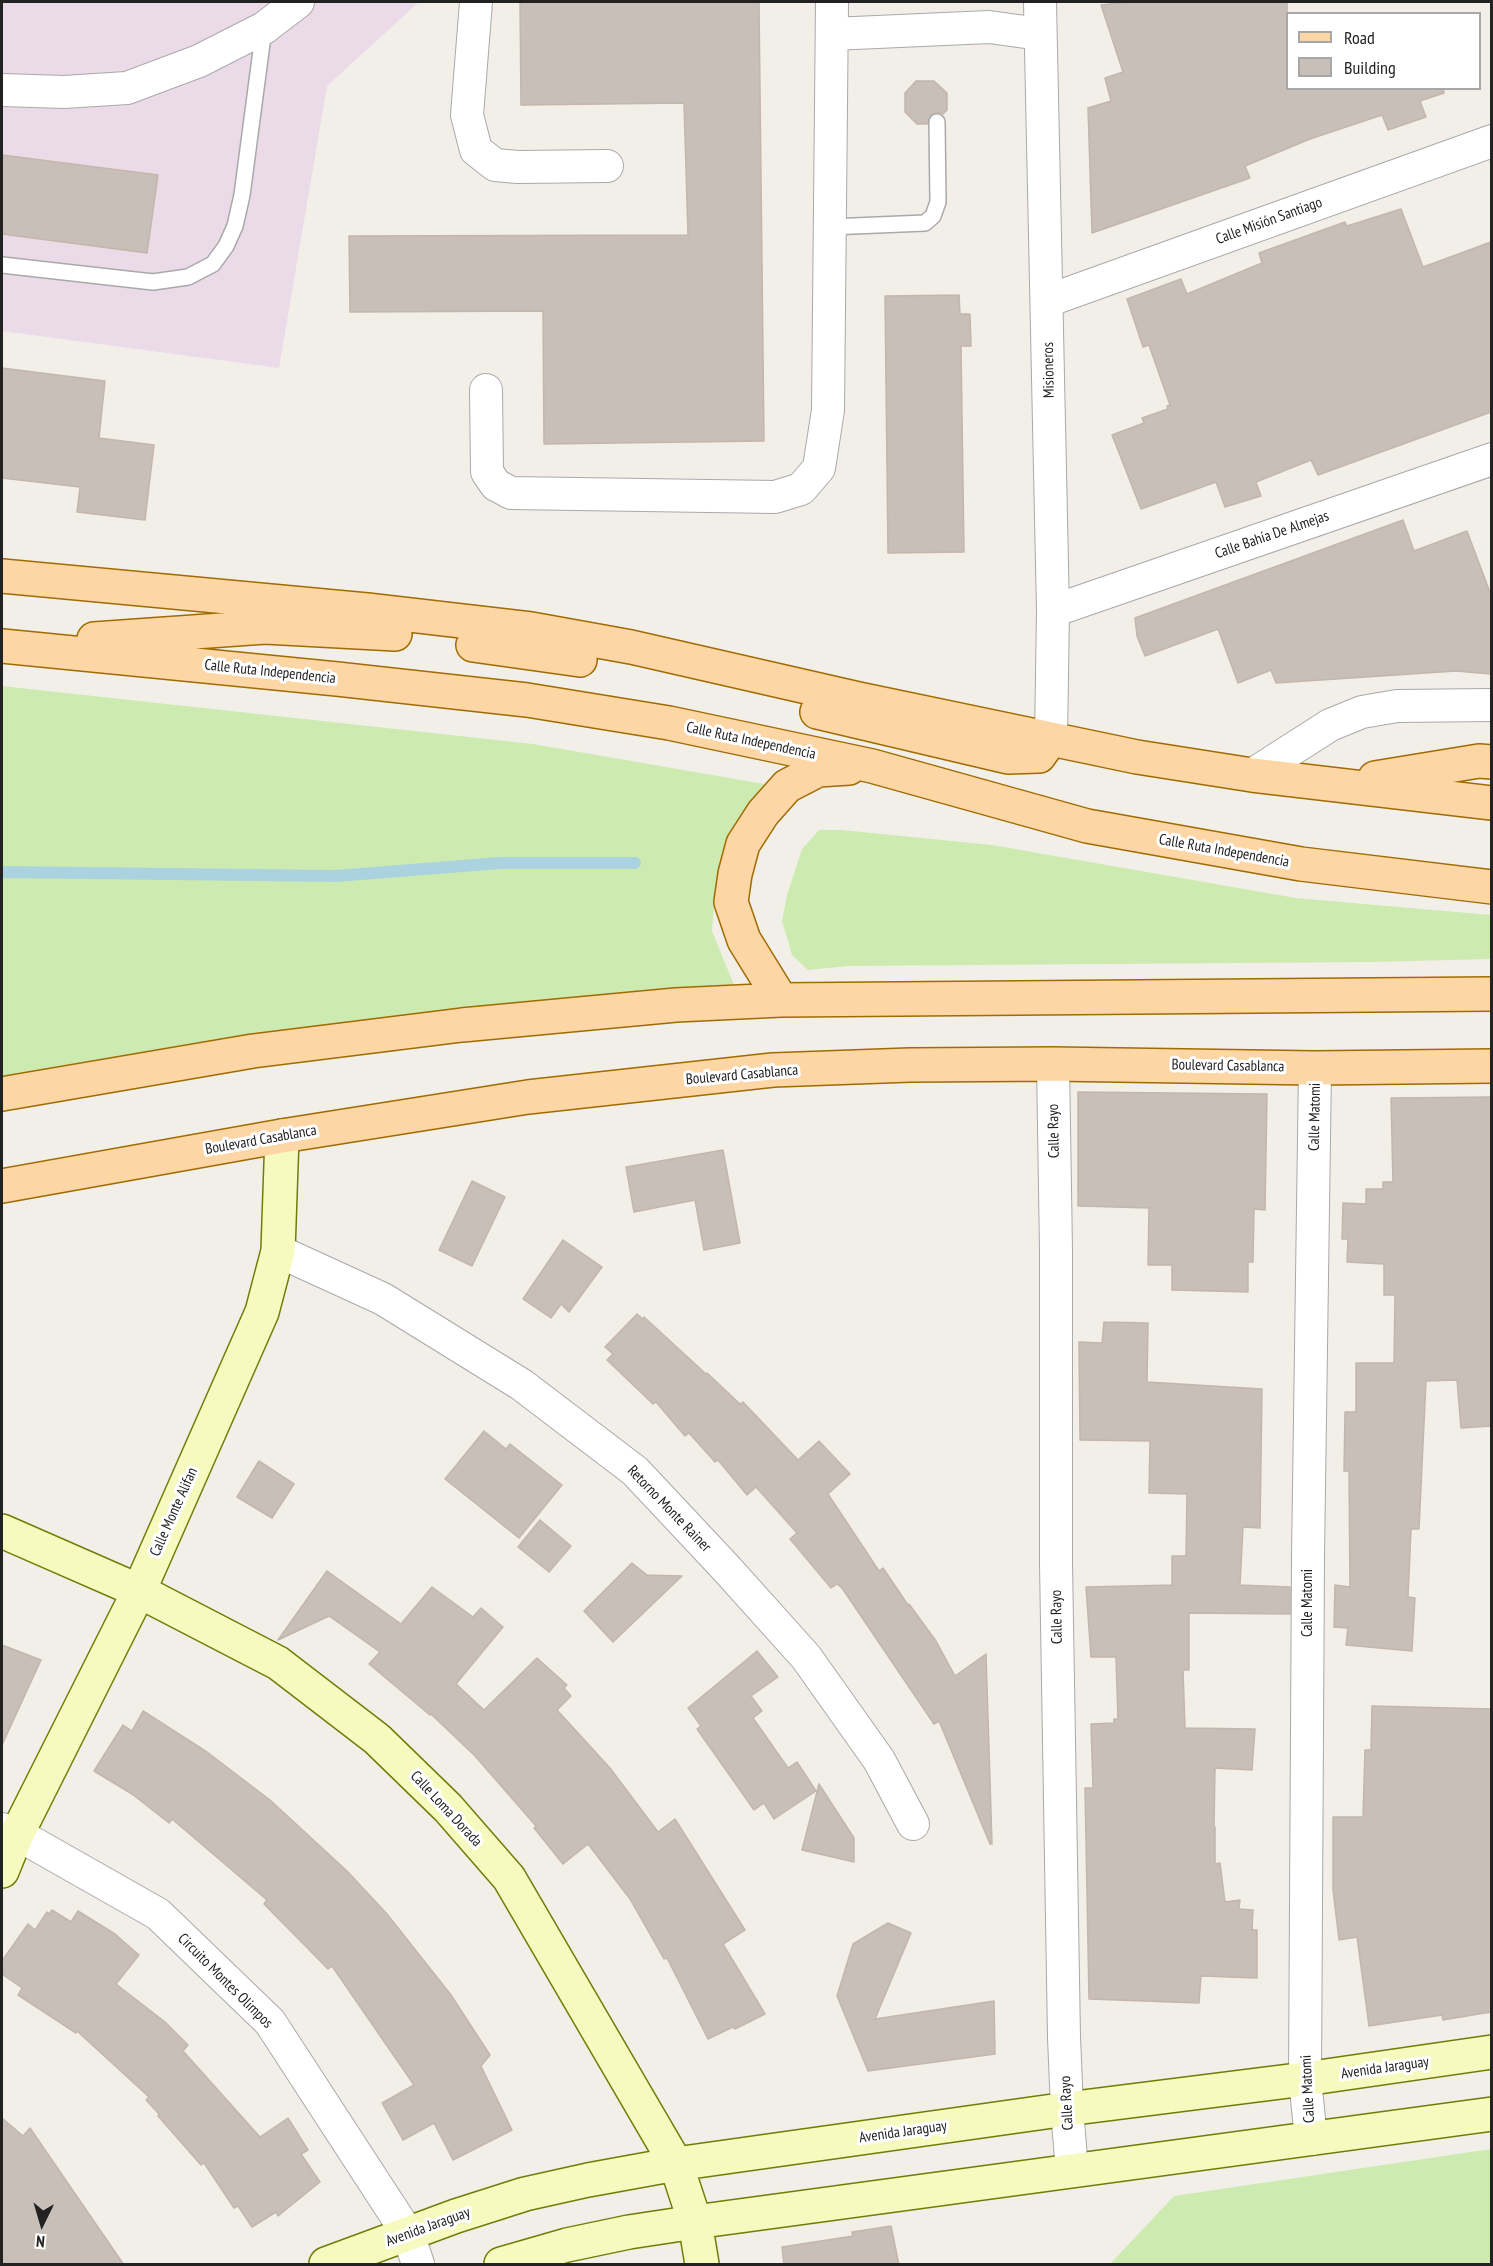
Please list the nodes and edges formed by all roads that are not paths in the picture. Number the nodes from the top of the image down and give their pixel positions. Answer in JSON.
{"nodes":[{"id":1,"x":298,"y":2,"type":"edge"},
{"id":2,"x":476,"y":2,"type":"edge"},
{"id":3,"x":832,"y":2,"type":"edge"},
{"id":4,"x":1040,"y":2,"type":"edge"},
{"id":5,"x":264,"y":28,"type":"junction"},
{"id":6,"x":832,"y":34,"type":"junction"},
{"id":7,"x":1040,"y":34,"type":"junction"},
{"id":8,"x":2,"y":90,"type":"edge"},
{"id":9,"x":937,"y":122,"type":"dead end"},
{"id":10,"x":1491,"y":141,"type":"edge"},
{"id":11,"x":607,"y":166,"type":"dead end"},
{"id":12,"x":830,"y":226,"type":"junction"},
{"id":13,"x":2,"y":265,"type":"edge"},
{"id":14,"x":1047,"y":301,"type":"junction"},
{"id":15,"x":486,"y":390,"type":"dead end"},
{"id":16,"x":1491,"y":459,"type":"edge"},
{"id":17,"x":2,"y":576,"type":"edge"},
{"id":18,"x":1053,"y":611,"type":"junction"},
{"id":19,"x":2,"y":646,"type":"edge"},
{"id":20,"x":1491,"y":705,"type":"edge"},
{"id":21,"x":1051,"y":739,"type":"junction"},
{"id":22,"x":1491,"y":762,"type":"edge"},
{"id":23,"x":872,"y":766,"type":"junction"},
{"id":24,"x":1252,"y":775,"type":"junction"},
{"id":25,"x":1337,"y":784,"type":"junction"},
{"id":26,"x":1491,"y":803,"type":"edge"},
{"id":27,"x":1491,"y":887,"type":"edge"},
{"id":28,"x":1491,"y":994,"type":"edge"},
{"id":29,"x":781,"y":1000,"type":"junction"},
{"id":30,"x":1053,"y":1064,"type":"junction"},
{"id":31,"x":1491,"y":1066,"type":"edge"},
{"id":32,"x":1315,"y":1068,"type":"junction"},
{"id":33,"x":2,"y":1094,"type":"edge"},
{"id":34,"x":282,"y":1136,"type":"junction"},
{"id":35,"x":2,"y":1186,"type":"edge"},
{"id":36,"x":278,"y":1251,"type":"junction"},
{"id":37,"x":2,"y":1531,"type":"edge"},
{"id":38,"x":139,"y":1591,"type":"junction"},
{"id":39,"x":913,"y":1824,"type":"dead end"},
{"id":40,"x":10,"y":1831,"type":"edge"},
{"id":41,"x":2,"y":1871,"type":"edge"},
{"id":42,"x":1491,"y":2052,"type":"edge"},
{"id":43,"x":1305,"y":2079,"type":"junction"},
{"id":44,"x":1066,"y":2109,"type":"junction"},
{"id":45,"x":1491,"y":2114,"type":"edge"},
{"id":46,"x":1311,"y":2139,"type":"junction"},
{"id":47,"x":676,"y":2164,"type":"junction"},
{"id":48,"x":1072,"y":2171,"type":"junction"},
{"id":49,"x":695,"y":2222,"type":"junction"},
{"id":50,"x":408,"y":2234,"type":"junction"},
{"id":51,"x":326,"y":2265,"type":"edge"},
{"id":52,"x":418,"y":2265,"type":"edge"},
{"id":53,"x":501,"y":2265,"type":"edge"},
{"id":54,"x":702,"y":2265,"type":"edge"}],
"edges":[{"from":1,"to":5,"type":"street"},
{"from":2,"to":11,"type":"street"},
{"from":3,"to":6,"type":"street"},
{"from":4,"to":7,"type":"street","name":"Misioneros"},
{"from":5,"to":8,"type":"street"},
{"from":5,"to":13,"type":"lane"},
{"from":6,"to":7,"type":"street"},
{"from":6,"to":12,"type":"street"},
{"from":7,"to":14,"type":"street","name":"Misioneros"},
{"from":9,"to":12,"type":"lane"},
{"from":10,"to":14,"type":"street","name":"Calle Misión Santiago"},
{"from":12,"to":15,"type":"street"},
{"from":14,"to":18,"type":"street","name":"Misioneros"},
{"from":16,"to":18,"type":"street","name":"Calle Bahía De Almejas"},
{"from":17,"to":21,"type":"main road"},
{"from":18,"to":21,"type":"street","name":"Misioneros"},
{"from":19,"to":21,"type":"main road"},
{"from":19,"to":23,"type":"main road","name":"Calle Ruta Independencia"},
{"from":20,"to":24,"type":"street"},
{"from":21,"to":24,"type":"main road"},
{"from":22,"to":25,"type":"main road"},
{"from":23,"to":27,"type":"main road","name":"Calle Ruta Independencia"},
{"from":23,"to":29,"type":"main road"},
{"from":24,"to":25,"type":"main road"},
{"from":25,"to":26,"type":"main road"},
{"from":28,"to":29,"type":"main road"},
{"from":29,"to":33,"type":"main road"},
{"from":30,"to":32,"type":"main road","name":"Boulevard Casablanca"},
{"from":30,"to":34,"type":"main road","name":"Boulevard Casablanca"},
{"from":30,"to":44,"type":"street","name":"Calle Rayo"},
{"from":31,"to":32,"type":"main road","name":"Boulevard Casablanca"},
{"from":32,"to":43,"type":"street","name":"Calle Matomi"},
{"from":34,"to":35,"type":"main road","name":"Boulevard Casablanca"},
{"from":34,"to":36,"type":"street","name":"Calle Monte Alifan"},
{"from":36,"to":38,"type":"street","name":"Calle Monte Alifan"},
{"from":36,"to":39,"type":"street","name":"Retorno Monte Rainer"},
{"from":37,"to":38,"type":"street","name":"Calle Loma Dorada"},
{"from":38,"to":40,"type":"street","name":"Calle Monte Alifan"},
{"from":38,"to":47,"type":"street","name":"Calle Loma Dorada"},
{"from":40,"to":41,"type":"street","name":"Calle Monte Alifan"},
{"from":40,"to":50,"type":"street","name":"Circuito Montes Olimpos"},
{"from":42,"to":43,"type":"street","name":"Avenida Jaraguay"},
{"from":43,"to":44,"type":"street","name":"Avenida Jaraguay"},
{"from":43,"to":46,"type":"street","name":"Calle Matomi"},
{"from":44,"to":47,"type":"street","name":"Avenida Jaraguay"},
{"from":44,"to":48,"type":"street","name":"Calle Rayo"},
{"from":45,"to":46,"type":"street"},
{"from":46,"to":48,"type":"street"},
{"from":47,"to":49,"type":"street","name":"Calle Loma Dorada"},
{"from":47,"to":50,"type":"street","name":"Avenida Jaraguay"},
{"from":48,"to":49,"type":"street"},
{"from":49,"to":53,"type":"street"},
{"from":49,"to":54,"type":"street","name":"Calle Loma Dorada"},
{"from":50,"to":51,"type":"street","name":"Avenida Jaraguay"},
{"from":50,"to":52,"type":"street","name":"Circuito Montes Olimpos"}]}
